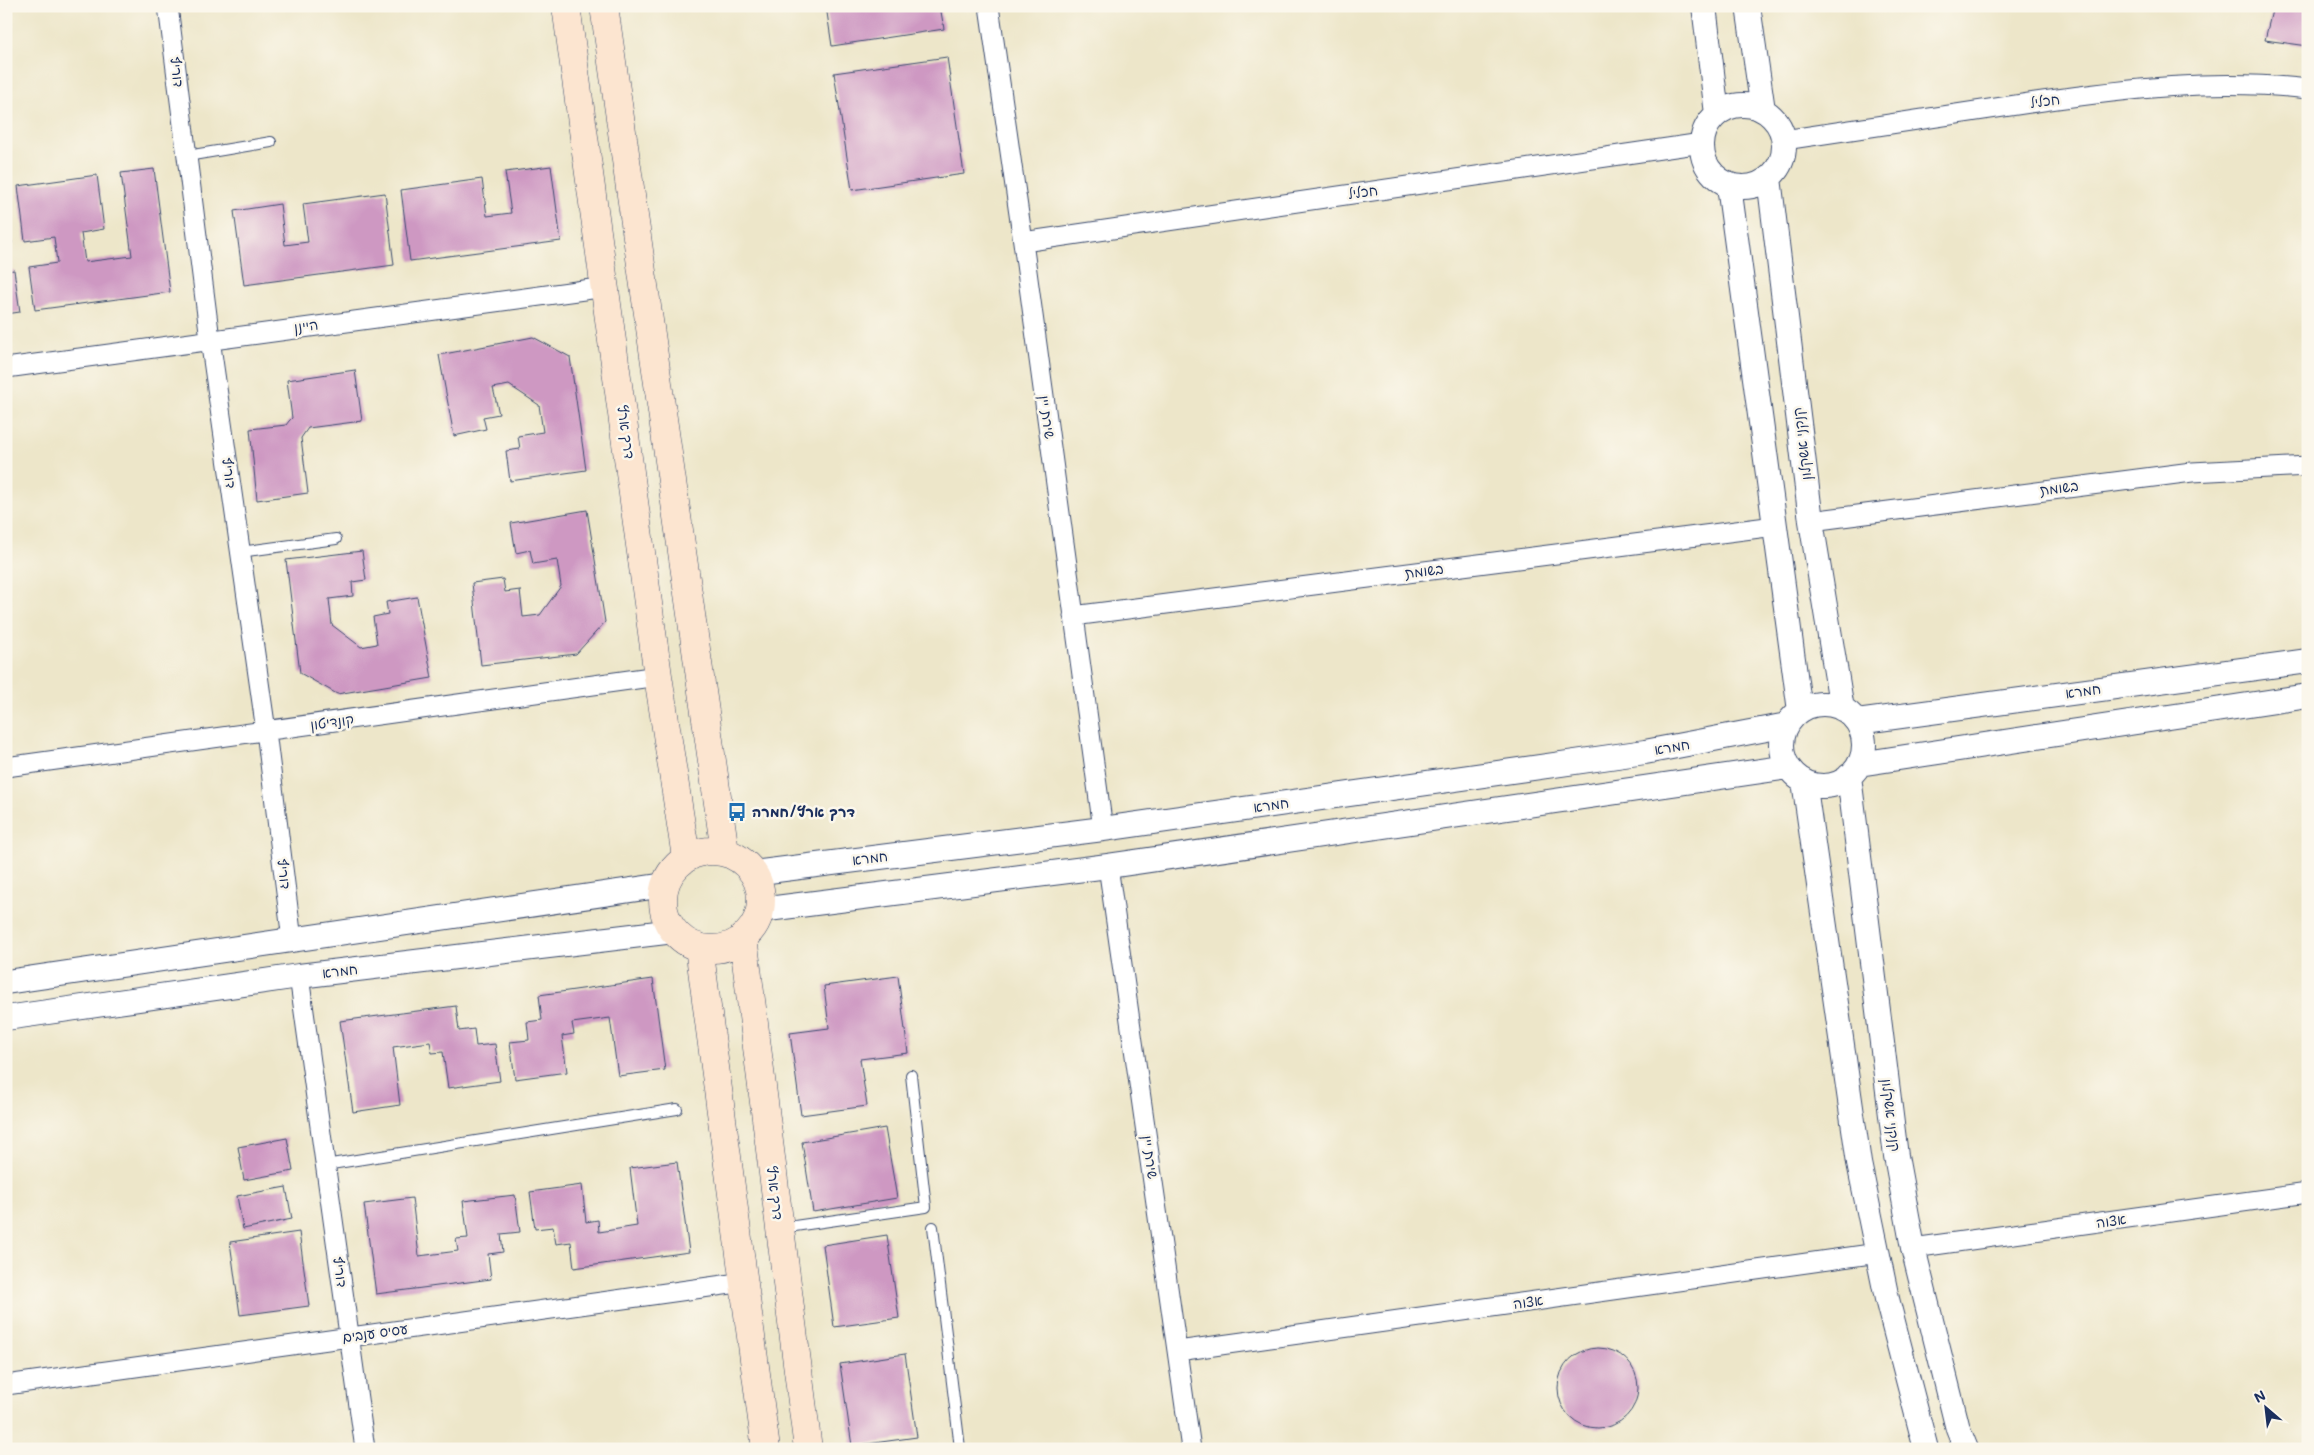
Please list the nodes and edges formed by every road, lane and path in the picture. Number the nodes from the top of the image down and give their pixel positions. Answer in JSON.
{"nodes":[{"id":1,"x":168,"y":6,"type":"edge"},
{"id":2,"x":566,"y":6,"type":"edge"},
{"id":3,"x":604,"y":6,"type":"edge"},
{"id":4,"x":988,"y":6,"type":"edge"},
{"id":5,"x":1704,"y":6,"type":"edge"},
{"id":6,"x":1748,"y":6,"type":"edge"},
{"id":7,"x":2308,"y":89,"type":"edge"},
{"id":8,"x":1763,"y":110,"type":"junction"},
{"id":9,"x":1717,"y":114,"type":"junction"},
{"id":10,"x":1784,"y":140,"type":"junction"},
{"id":11,"x":271,"y":142,"type":"dead end"},
{"id":12,"x":1702,"y":142,"type":"junction"},
{"id":13,"x":187,"y":156,"type":"junction"},
{"id":14,"x":1769,"y":178,"type":"junction"},
{"id":15,"x":1730,"y":186,"type":"junction"},
{"id":16,"x":1023,"y":242,"type":"junction"},
{"id":17,"x":606,"y":287,"type":"junction"},
{"id":18,"x":210,"y":339,"type":"junction"},
{"id":19,"x":6,"y":368,"type":"edge"},
{"id":20,"x":2308,"y":466,"type":"edge"},
{"id":21,"x":1811,"y":521,"type":"junction"},
{"id":22,"x":1775,"y":526,"type":"junction"},
{"id":23,"x":336,"y":538,"type":"dead end"},
{"id":24,"x":240,"y":552,"type":"junction"},
{"id":25,"x":1073,"y":616,"type":"junction"},
{"id":26,"x":2308,"y":661,"type":"edge"},
{"id":27,"x":658,"y":676,"type":"junction"},
{"id":28,"x":2308,"y":696,"type":"edge"},
{"id":29,"x":1850,"y":715,"type":"junction"},
{"id":30,"x":1793,"y":718,"type":"junction"},
{"id":31,"x":266,"y":731,"type":"junction"},
{"id":32,"x":6,"y":767,"type":"edge"},
{"id":33,"x":1854,"y":770,"type":"junction"},
{"id":34,"x":1796,"y":774,"type":"junction"},
{"id":35,"x":1103,"y":828,"type":"junction"},
{"id":36,"x":725,"y":852,"type":"junction"},
{"id":37,"x":686,"y":858,"type":"junction"},
{"id":38,"x":1108,"y":866,"type":"junction"},
{"id":39,"x":754,"y":873,"type":"junction"},
{"id":40,"x":665,"y":885,"type":"junction"},
{"id":41,"x":760,"y":910,"type":"junction"},
{"id":42,"x":674,"y":931,"type":"junction"},
{"id":43,"x":743,"y":937,"type":"junction"},
{"id":44,"x":292,"y":940,"type":"junction"},
{"id":45,"x":699,"y":947,"type":"junction"},
{"id":46,"x":299,"y":976,"type":"junction"},
{"id":47,"x":6,"y":982,"type":"edge"},
{"id":48,"x":6,"y":1018,"type":"edge"},
{"id":49,"x":910,"y":1075,"type":"dead end"},
{"id":50,"x":677,"y":1109,"type":"dead end"},
{"id":51,"x":325,"y":1165,"type":"junction"},
{"id":52,"x":2308,"y":1193,"type":"edge"},
{"id":53,"x":933,"y":1227,"type":"dead end"},
{"id":54,"x":780,"y":1228,"type":"junction"},
{"id":55,"x":1913,"y":1248,"type":"junction"},
{"id":56,"x":1878,"y":1253,"type":"junction"},
{"id":57,"x":744,"y":1282,"type":"junction"},
{"id":58,"x":349,"y":1337,"type":"junction"},
{"id":59,"x":1178,"y":1351,"type":"junction"},
{"id":60,"x":6,"y":1385,"type":"edge"},
{"id":61,"x":365,"y":1449,"type":"edge"},
{"id":62,"x":766,"y":1449,"type":"edge"},
{"id":63,"x":808,"y":1449,"type":"edge"},
{"id":64,"x":958,"y":1449,"type":"edge"},
{"id":65,"x":1191,"y":1449,"type":"edge"},
{"id":66,"x":1926,"y":1449,"type":"edge"},
{"id":67,"x":1966,"y":1449,"type":"edge"}],
"edges":[{"from":1,"to":13,"type":"street","name":"דוריף"},
{"from":2,"to":17,"type":"main road","name":"דרך ארץ"},
{"from":3,"to":36,"type":"main road"},
{"from":4,"to":16,"type":"street","name":"שירת יין"},
{"from":5,"to":9,"type":"street"},
{"from":6,"to":8,"type":"street"},
{"from":7,"to":10,"type":"street","name":"חכליל"},
{"from":8,"to":9,"type":"street"},
{"from":8,"to":10,"type":"street"},
{"from":9,"to":12,"type":"street"},
{"from":10,"to":14,"type":"street"},
{"from":11,"to":13,"type":"lane"},
{"from":12,"to":15,"type":"street"},
{"from":12,"to":16,"type":"street","name":"חכליל"},
{"from":13,"to":18,"type":"street","name":"דוריף"},
{"from":14,"to":15,"type":"street"},
{"from":14,"to":21,"type":"street","name":"קנקני אשקלון"},
{"from":15,"to":22,"type":"street"},
{"from":16,"to":25,"type":"street","name":"שירת יין"},
{"from":17,"to":18,"type":"street","name":"היינן"},
{"from":17,"to":27,"type":"main road","name":"דרך ארץ"},
{"from":18,"to":19,"type":"street","name":"היינן"},
{"from":18,"to":24,"type":"street","name":"דוריף"},
{"from":20,"to":21,"type":"street","name":"בשומת"},
{"from":21,"to":29,"type":"street","name":"קנקני אשקלון"},
{"from":22,"to":25,"type":"street","name":"בשומת"},
{"from":22,"to":30,"type":"street"},
{"from":23,"to":24,"type":"lane"},
{"from":24,"to":31,"type":"street","name":"דוריף"},
{"from":25,"to":35,"type":"street","name":"שירת יין"},
{"from":26,"to":29,"type":"street","name":"חמרא"},
{"from":27,"to":31,"type":"street","name":"קונדיטון"},
{"from":27,"to":37,"type":"main road","name":"דרך ארץ"},
{"from":28,"to":33,"type":"street"},
{"from":29,"to":30,"type":"street"},
{"from":29,"to":33,"type":"street"},
{"from":30,"to":34,"type":"street"},
{"from":30,"to":35,"type":"street","name":"חמרא"},
{"from":31,"to":32,"type":"street","name":"קונדיטון"},
{"from":31,"to":44,"type":"street","name":"דוריף"},
{"from":33,"to":34,"type":"street"},
{"from":33,"to":55,"type":"street","name":"קנקני אשקלון"},
{"from":34,"to":38,"type":"street"},
{"from":34,"to":56,"type":"street"},
{"from":35,"to":39,"type":"street","name":"חמרא"},
{"from":36,"to":37,"type":"main road"},
{"from":36,"to":39,"type":"main road"},
{"from":37,"to":40,"type":"main road"},
{"from":38,"to":41,"type":"street"},
{"from":38,"to":59,"type":"street","name":"שירת יין"},
{"from":39,"to":41,"type":"main road"},
{"from":40,"to":42,"type":"main road"},
{"from":40,"to":44,"type":"street"},
{"from":41,"to":43,"type":"main road"},
{"from":42,"to":45,"type":"main road"},
{"from":42,"to":46,"type":"street","name":"חמרא"},
{"from":43,"to":45,"type":"main road"},
{"from":43,"to":54,"type":"main road","name":"דרך ארץ"},
{"from":44,"to":47,"type":"street"},
{"from":45,"to":57,"type":"main road"},
{"from":46,"to":48,"type":"street","name":"חמרא"},
{"from":46,"to":51,"type":"street","name":"דוריף"},
{"from":49,"to":54,"type":"lane"},
{"from":50,"to":51,"type":"lane"},
{"from":51,"to":58,"type":"street","name":"דוריף"},
{"from":52,"to":55,"type":"street","name":"אצוה"},
{"from":53,"to":64,"type":"lane"},
{"from":54,"to":63,"type":"main road","name":"דרך ארץ"},
{"from":55,"to":67,"type":"street","name":"קנקני אשקלון"},
{"from":56,"to":59,"type":"street","name":"אצוה"},
{"from":56,"to":66,"type":"street"},
{"from":57,"to":58,"type":"street","name":"עסיס ענבים"},
{"from":57,"to":62,"type":"main road"},
{"from":58,"to":60,"type":"street","name":"עסיס ענבים"},
{"from":58,"to":61,"type":"street","name":"דוריף"},
{"from":59,"to":65,"type":"street","name":"שירת יין"}]}
